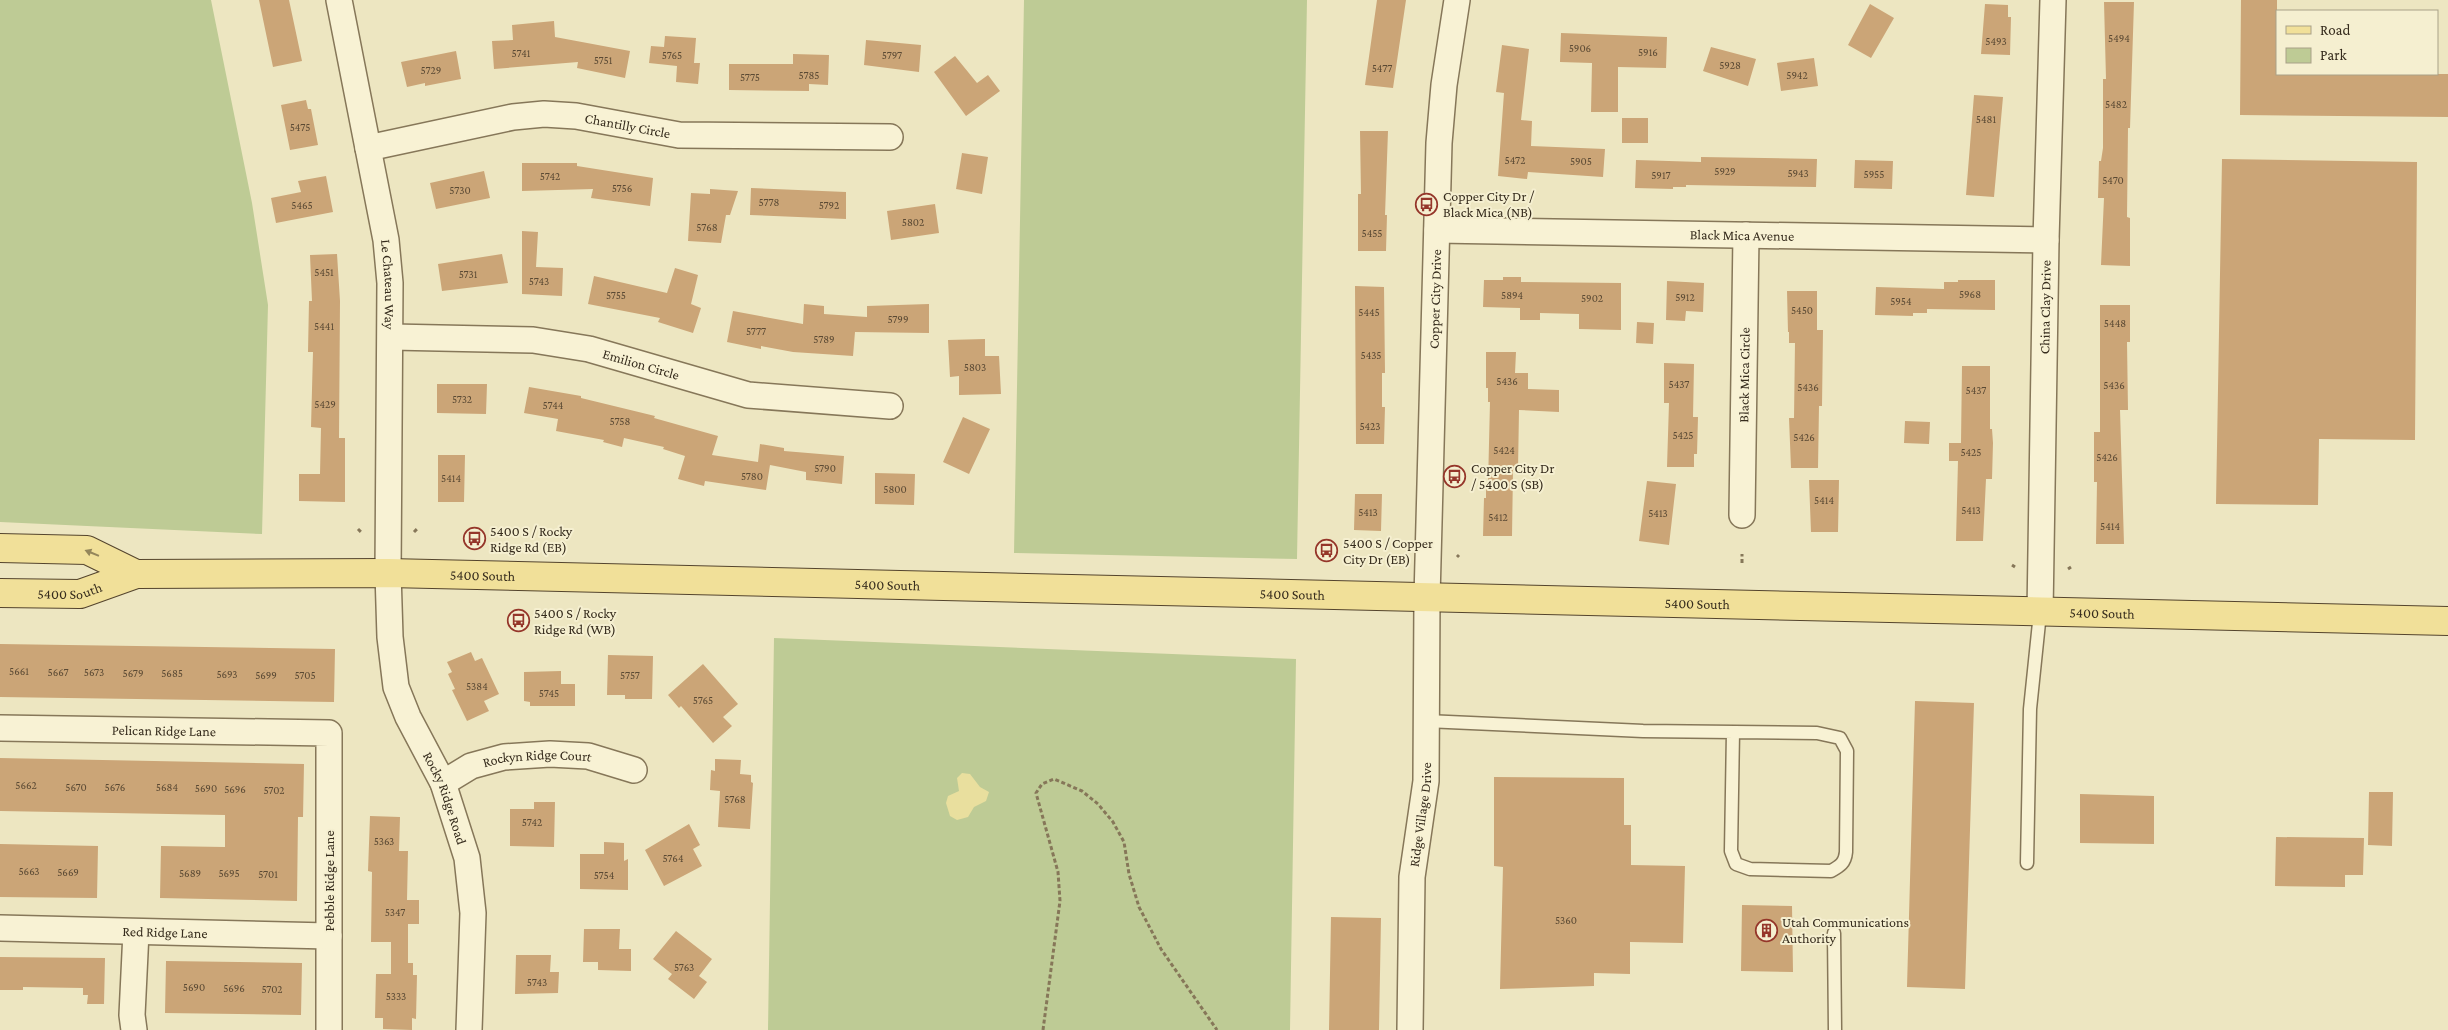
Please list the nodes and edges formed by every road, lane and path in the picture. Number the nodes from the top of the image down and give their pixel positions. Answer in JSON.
{"nodes":[{"id":1,"x":339,"y":0,"type":"edge"},
{"id":2,"x":1457,"y":0,"type":"edge"},
{"id":3,"x":2053,"y":0,"type":"edge"},
{"id":4,"x":890,"y":137,"type":"dead end"},
{"id":5,"x":368,"y":148,"type":"junction"},
{"id":6,"x":1436,"y":230,"type":"junction"},
{"id":7,"x":1746,"y":235,"type":"junction"},
{"id":8,"x":2046,"y":240,"type":"junction"},
{"id":9,"x":392,"y":337,"type":"junction"},
{"id":10,"x":890,"y":406,"type":"dead end"},
{"id":11,"x":1742,"y":515,"type":"dead end"},
{"id":12,"x":418,"y":528,"type":"dead end"},
{"id":13,"x":358,"y":529,"type":"dead end"},
{"id":14,"x":414,"y":532,"type":"dead end"},
{"id":15,"x":362,"y":533,"type":"dead end"},
{"id":16,"x":0,"y":548,"type":"edge"},
{"id":17,"x":1742,"y":554,"type":"dead end"},
{"id":18,"x":1742,"y":563,"type":"dead end"},
{"id":19,"x":388,"y":573,"type":"junction"},
{"id":20,"x":136,"y":574,"type":"junction"},
{"id":21,"x":0,"y":593,"type":"edge"},
{"id":22,"x":1427,"y":598,"type":"junction"},
{"id":23,"x":2040,"y":613,"type":"junction"},
{"id":24,"x":2448,"y":621,"type":"edge"},
{"id":25,"x":1426,"y":721,"type":"junction"},
{"id":26,"x":0,"y":728,"type":"edge"},
{"id":27,"x":1734,"y":732,"type":"junction"},
{"id":28,"x":328,"y":733,"type":"joint"},
{"id":29,"x":634,"y":770,"type":"dead end"},
{"id":30,"x":443,"y":783,"type":"junction"},
{"id":31,"x":2027,"y":863,"type":"dead end"},
{"id":32,"x":0,"y":928,"type":"edge"},
{"id":33,"x":136,"y":932,"type":"junction"},
{"id":34,"x":1834,"y":934,"type":"dead end"},
{"id":35,"x":329,"y":936,"type":"junction"},
{"id":36,"x":132,"y":1025,"type":"edge"},
{"id":37,"x":329,"y":1030,"type":"edge"},
{"id":38,"x":469,"y":1030,"type":"edge"},
{"id":39,"x":1044,"y":1030,"type":"edge"},
{"id":40,"x":1217,"y":1030,"type":"edge"},
{"id":41,"x":1410,"y":1030,"type":"edge"},
{"id":42,"x":1835,"y":1030,"type":"edge"}],
"edges":[{"from":1,"to":5,"type":"street","name":"Le Chateau Way"},
{"from":2,"to":6,"type":"street","name":"Copper City Drive"},
{"from":3,"to":8,"type":"street","name":"China Clay Drive"},
{"from":4,"to":5,"type":"street","name":"Chantilly Circle"},
{"from":5,"to":9,"type":"street","name":"Le Chateau Way"},
{"from":6,"to":7,"type":"street","name":"Black Mica Avenue"},
{"from":6,"to":22,"type":"street","name":"Copper City Drive"},
{"from":7,"to":8,"type":"street","name":"Black Mica Avenue"},
{"from":7,"to":11,"type":"street","name":"Black Mica Circle"},
{"from":8,"to":23,"type":"street","name":"China Clay Drive"},
{"from":9,"to":10,"type":"street","name":"Emilion Circle"},
{"from":9,"to":19,"type":"street","name":"Le Chateau Way"},
{"from":12,"to":14,"type":"path"},
{"from":13,"to":15,"type":"path"},
{"from":20,"to":16,"type":"main road","name":"5400 South","one_way":true},
{"from":17,"to":18,"type":"path"},
{"from":19,"to":20,"type":"main road","name":"5400 South"},
{"from":19,"to":22,"type":"main road","name":"5400 South"},
{"from":19,"to":30,"type":"street","name":"Rocky Ridge Road"},
{"from":20,"to":21,"type":"main road","name":"5400 South"},
{"from":22,"to":23,"type":"main road","name":"5400 South"},
{"from":22,"to":25,"type":"street","name":"Ridge Village Drive"},
{"from":23,"to":24,"type":"main road","name":"5400 South"},
{"from":23,"to":31,"type":"lane"},
{"from":25,"to":27,"type":"lane"},
{"from":25,"to":41,"type":"street","name":"Ridge Village Drive"},
{"from":26,"to":28,"type":"street","name":"Pelican Ridge Lane"},
{"from":27,"to":27,"type":"lane"},
{"from":28,"to":35,"type":"street","name":"Pebble Ridge Lane"},
{"from":29,"to":30,"type":"street","name":"Rockyn Ridge Court"},
{"from":30,"to":38,"type":"street","name":"Rocky Ridge Road"},
{"from":32,"to":33,"type":"street","name":"Red Ridge Lane"},
{"from":33,"to":35,"type":"street","name":"Red Ridge Lane"},
{"from":33,"to":36,"type":"street"},
{"from":34,"to":42,"type":"lane"},
{"from":35,"to":37,"type":"street","name":"Pebble Ridge Lane"},
{"from":39,"to":40,"type":"path"}]}
